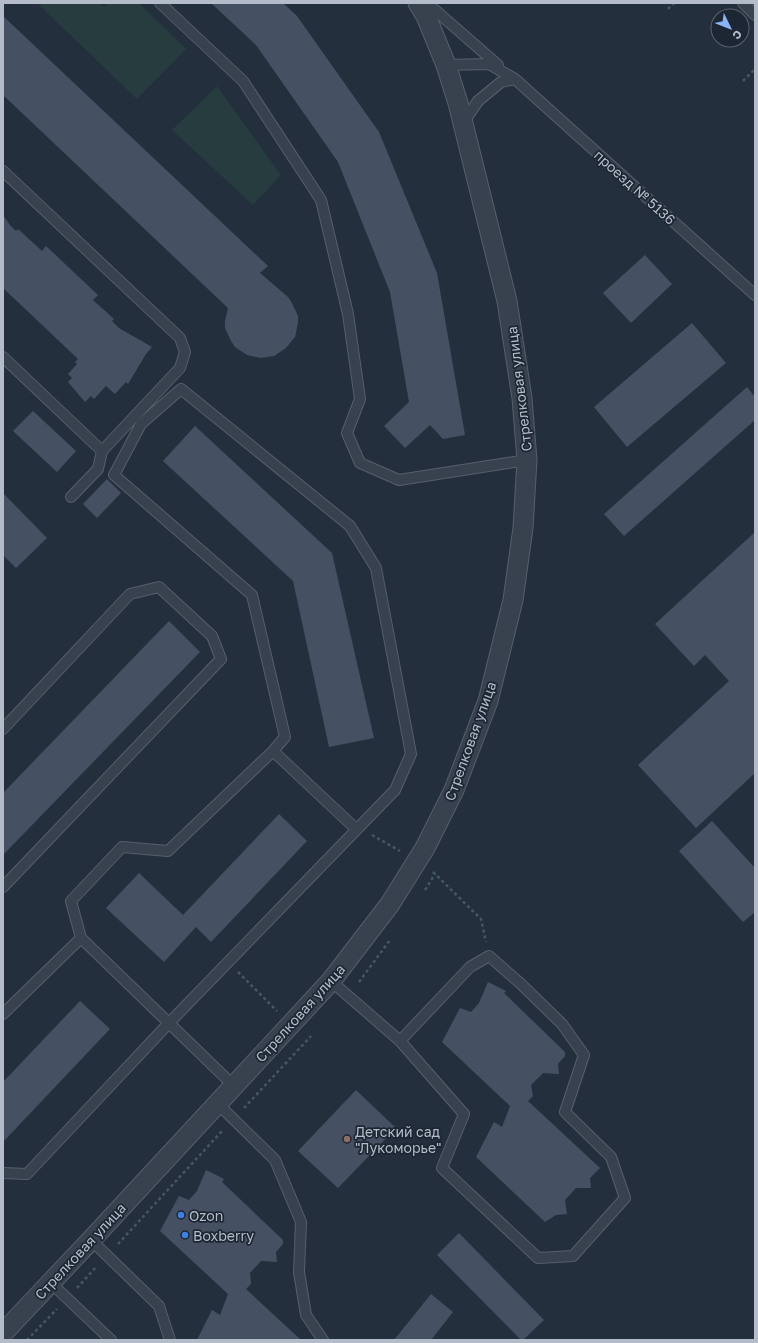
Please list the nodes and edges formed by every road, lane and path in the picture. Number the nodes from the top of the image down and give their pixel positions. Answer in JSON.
{"nodes":[{"id":1,"x":160,"y":3,"type":"edge"},
{"id":2,"x":418,"y":3,"type":"edge"},
{"id":3,"x":427,"y":3,"type":"edge"},
{"id":4,"x":674,"y":3,"type":"edge"},
{"id":5,"x":743,"y":3,"type":"edge"},
{"id":6,"x":668,"y":9,"type":"dead end"},
{"id":7,"x":755,"y":15,"type":"edge"},
{"id":8,"x":446,"y":64,"type":"junction"},
{"id":9,"x":755,"y":69,"type":"edge"},
{"id":10,"x":515,"y":79,"type":"junction"},
{"id":11,"x":743,"y":81,"type":"dead end"},
{"id":12,"x":463,"y":123,"type":"junction"},
{"id":13,"x":3,"y":171,"type":"edge"},
{"id":14,"x":755,"y":295,"type":"edge"},
{"id":15,"x":3,"y":357,"type":"edge"},
{"id":16,"x":138,"y":420,"type":"junction"},
{"id":17,"x":102,"y":451,"type":"junction"},
{"id":18,"x":527,"y":460,"type":"junction"},
{"id":19,"x":71,"y":497,"type":"dead end"},
{"id":20,"x":3,"y":729,"type":"edge"},
{"id":21,"x":272,"y":751,"type":"junction"},
{"id":22,"x":356,"y":829,"type":"junction"},
{"id":23,"x":417,"y":861,"type":"junction"},
{"id":24,"x":3,"y":887,"type":"edge"},
{"id":25,"x":81,"y":938,"type":"junction"},
{"id":26,"x":489,"y":956,"type":"junction"},
{"id":27,"x":228,"y":962,"type":"junction"},
{"id":28,"x":331,"y":981,"type":"junction"},
{"id":29,"x":278,"y":1011,"type":"dead end"},
{"id":30,"x":3,"y":1014,"type":"edge"},
{"id":31,"x":169,"y":1023,"type":"junction"},
{"id":32,"x":312,"y":1034,"type":"dead end"},
{"id":33,"x":400,"y":1042,"type":"junction"},
{"id":34,"x":234,"y":1086,"type":"junction"},
{"id":35,"x":218,"y":1104,"type":"junction"},
{"id":36,"x":244,"y":1108,"type":"dead end"},
{"id":37,"x":222,"y":1132,"type":"dead end"},
{"id":38,"x":3,"y":1174,"type":"edge"},
{"id":39,"x":91,"y":1240,"type":"junction"},
{"id":40,"x":117,"y":1245,"type":"dead end"},
{"id":41,"x":97,"y":1266,"type":"dead end"},
{"id":42,"x":51,"y":1283,"type":"junction"},
{"id":43,"x":76,"y":1289,"type":"dead end"},
{"id":44,"x":57,"y":1309,"type":"dead end"},
{"id":45,"x":3,"y":1332,"type":"edge"},
{"id":46,"x":28,"y":1340,"type":"edge"},
{"id":47,"x":111,"y":1340,"type":"edge"},
{"id":48,"x":170,"y":1340,"type":"edge"},
{"id":49,"x":323,"y":1340,"type":"edge"}],
"edges":[{"from":1,"to":18,"type":"lane"},
{"from":2,"to":8,"type":"street","name":"Стрелковая улица"},
{"from":3,"to":10,"type":"lane","name":"проезд № 5136"},
{"from":4,"to":6,"type":"path"},
{"from":5,"to":7,"type":"lane"},
{"from":8,"to":10,"type":"lane","name":"проезд № 5136"},
{"from":8,"to":12,"type":"street","name":"Стрелковая улица"},
{"from":9,"to":11,"type":"path"},
{"from":10,"to":12,"type":"lane"},
{"from":10,"to":14,"type":"lane","name":"проезд № 5136"},
{"from":12,"to":18,"type":"street","name":"Стрелковая улица"},
{"from":13,"to":16,"type":"lane"},
{"from":15,"to":17,"type":"lane"},
{"from":16,"to":17,"type":"lane"},
{"from":16,"to":21,"type":"lane"},
{"from":16,"to":22,"type":"lane"},
{"from":17,"to":19,"type":"lane"},
{"from":18,"to":23,"type":"street","name":"Стрелковая улица"},
{"from":20,"to":24,"type":"lane"},
{"from":21,"to":22,"type":"lane"},
{"from":21,"to":25,"type":"lane"},
{"from":22,"to":23,"type":"path"},
{"from":22,"to":27,"type":"lane"},
{"from":23,"to":26,"type":"path"},
{"from":23,"to":28,"type":"street","name":"Стрелковая улица"},
{"from":25,"to":30,"type":"lane"},
{"from":25,"to":31,"type":"lane"},
{"from":26,"to":33,"type":"lane"},
{"from":26,"to":33,"type":"lane"},
{"from":27,"to":29,"type":"path"},
{"from":27,"to":31,"type":"lane"},
{"from":28,"to":33,"type":"lane"},
{"from":28,"to":34,"type":"street","name":"Стрелковая улица"},
{"from":31,"to":34,"type":"lane"},
{"from":31,"to":38,"type":"lane"},
{"from":32,"to":36,"type":"path"},
{"from":34,"to":35,"type":"street","name":"Стрелковая улица"},
{"from":35,"to":39,"type":"street","name":"Стрелковая улица"},
{"from":35,"to":49,"type":"lane"},
{"from":37,"to":40,"type":"path"},
{"from":39,"to":42,"type":"street","name":"Стрелковая улица"},
{"from":39,"to":48,"type":"lane"},
{"from":41,"to":43,"type":"path"},
{"from":42,"to":45,"type":"street","name":"Стрелковая улица"},
{"from":42,"to":47,"type":"lane"},
{"from":44,"to":46,"type":"path"}]}
